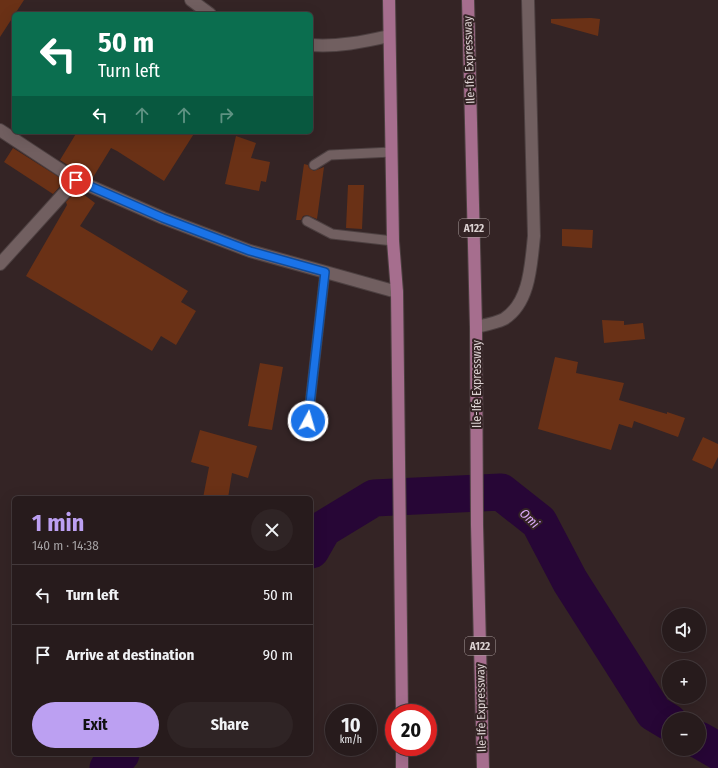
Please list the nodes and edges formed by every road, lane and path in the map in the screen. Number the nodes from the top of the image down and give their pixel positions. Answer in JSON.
{"nodes":[{"id":1,"x":191,"y":0,"type":"edge"},
{"id":2,"x":388,"y":0,"type":"edge"},
{"id":3,"x":468,"y":0,"type":"edge"},
{"id":4,"x":528,"y":0,"type":"edge"},
{"id":5,"x":207,"y":12,"type":"edge"},
{"id":6,"x":389,"y":36,"type":"junction"},
{"id":7,"x":313,"y":45,"type":"edge"},
{"id":8,"x":0,"y":130,"type":"edge"},
{"id":9,"x":392,"y":152,"type":"junction"},
{"id":10,"x":314,"y":165,"type":"dead end"},
{"id":11,"x":76,"y":180,"type":"junction"},
{"id":12,"x":307,"y":221,"type":"dead end"},
{"id":13,"x":393,"y":242,"type":"junction"},
{"id":14,"x":0,"y":264,"type":"edge"},
{"id":15,"x":325,"y":272,"type":"junction"},
{"id":16,"x":397,"y":292,"type":"junction"},
{"id":17,"x":476,"y":327,"type":"junction"},
{"id":18,"x":308,"y":421,"type":"dead end"},
{"id":19,"x":402,"y":704,"type":"edge"},
{"id":20,"x":402,"y":756,"type":"edge"},
{"id":21,"x":402,"y":768,"type":"edge"},
{"id":22,"x":483,"y":768,"type":"edge"}],
"edges":[{"from":1,"to":5,"type":"street"},
{"from":2,"to":6,"type":"highway"},
{"from":3,"to":17,"type":"highway","name":"Ile-Ife Expressway","number":"A122"},
{"from":4,"to":17,"type":"street"},
{"from":6,"to":7,"type":"street"},
{"from":6,"to":9,"type":"highway"},
{"from":8,"to":11,"type":"street"},
{"from":9,"to":10,"type":"lane"},
{"from":9,"to":13,"type":"highway"},
{"from":11,"to":14,"type":"street"},
{"from":11,"to":15,"type":"street"},
{"from":12,"to":13,"type":"lane"},
{"from":13,"to":16,"type":"highway"},
{"from":15,"to":16,"type":"street"},
{"from":15,"to":18,"type":"lane"},
{"from":16,"to":19,"type":"highway"},
{"from":17,"to":22,"type":"highway","name":"Ile-Ife Expressway","number":"A122"},
{"from":20,"to":21,"type":"highway"}]}
